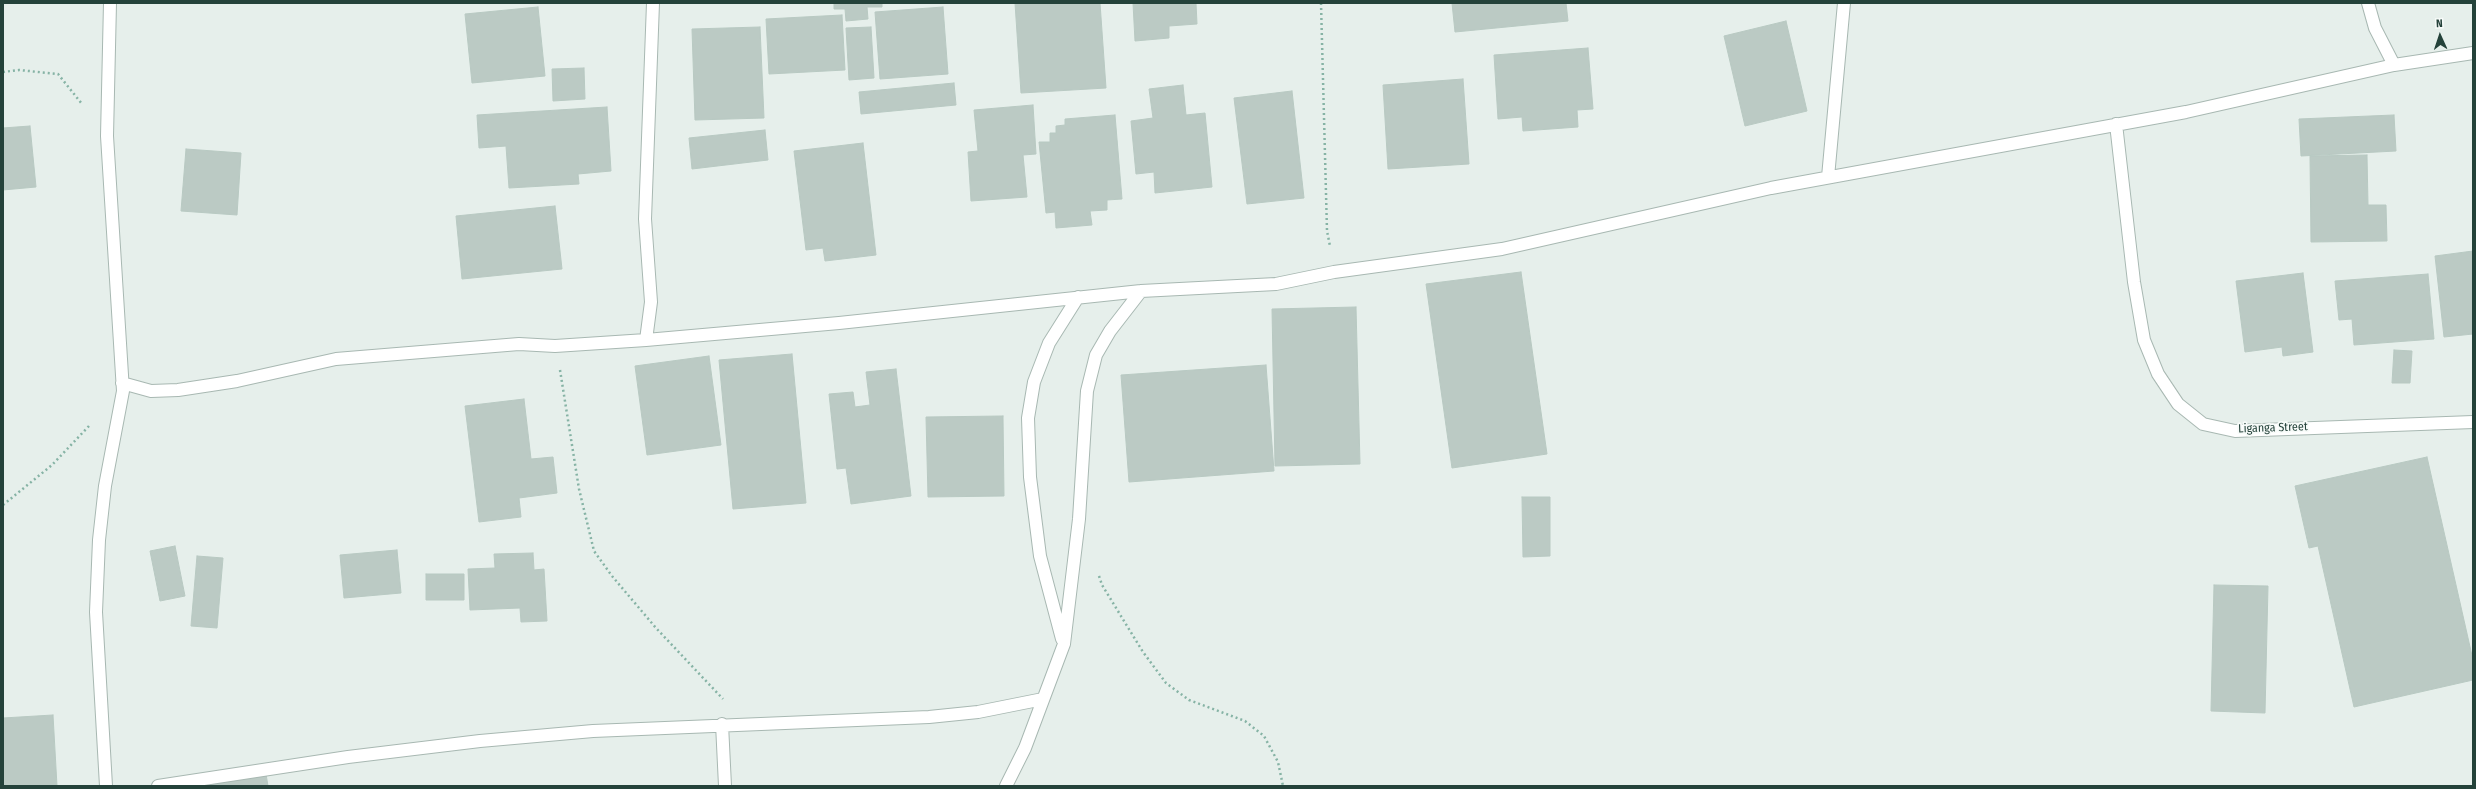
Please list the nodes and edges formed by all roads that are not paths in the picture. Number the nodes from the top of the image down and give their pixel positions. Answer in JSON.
{"nodes":[{"id":1,"x":110,"y":3,"type":"edge"},
{"id":2,"x":653,"y":3,"type":"edge"},
{"id":3,"x":1844,"y":3,"type":"edge"},
{"id":4,"x":2368,"y":3,"type":"edge"},
{"id":5,"x":2473,"y":53,"type":"edge"},
{"id":6,"x":2394,"y":65,"type":"junction"},
{"id":7,"x":2116,"y":124,"type":"junction"},
{"id":8,"x":1828,"y":177,"type":"junction"},
{"id":9,"x":1141,"y":292,"type":"junction"},
{"id":10,"x":1078,"y":297,"type":"junction"},
{"id":11,"x":646,"y":340,"type":"junction"},
{"id":12,"x":122,"y":383,"type":"junction"},
{"id":13,"x":2473,"y":422,"type":"edge"},
{"id":14,"x":1064,"y":644,"type":"junction"},
{"id":15,"x":1044,"y":699,"type":"junction"},
{"id":16,"x":722,"y":724,"type":"junction"},
{"id":17,"x":106,"y":786,"type":"edge"},
{"id":18,"x":158,"y":786,"type":"edge"},
{"id":19,"x":725,"y":786,"type":"edge"},
{"id":20,"x":1006,"y":786,"type":"edge"}],
"edges":[{"from":1,"to":12,"type":"street"},
{"from":2,"to":11,"type":"street"},
{"from":3,"to":8,"type":"street"},
{"from":4,"to":6,"type":"street"},
{"from":5,"to":6,"type":"street"},
{"from":6,"to":7,"type":"street"},
{"from":7,"to":8,"type":"street"},
{"from":7,"to":13,"type":"street","name":"Liganga Street"},
{"from":8,"to":9,"type":"street"},
{"from":9,"to":10,"type":"street"},
{"from":9,"to":14,"type":"street"},
{"from":10,"to":11,"type":"street"},
{"from":10,"to":14,"type":"street"},
{"from":11,"to":12,"type":"street"},
{"from":12,"to":17,"type":"street"},
{"from":14,"to":15,"type":"street"},
{"from":15,"to":16,"type":"street"},
{"from":15,"to":20,"type":"street"},
{"from":16,"to":18,"type":"street"},
{"from":16,"to":19,"type":"street"}]}
